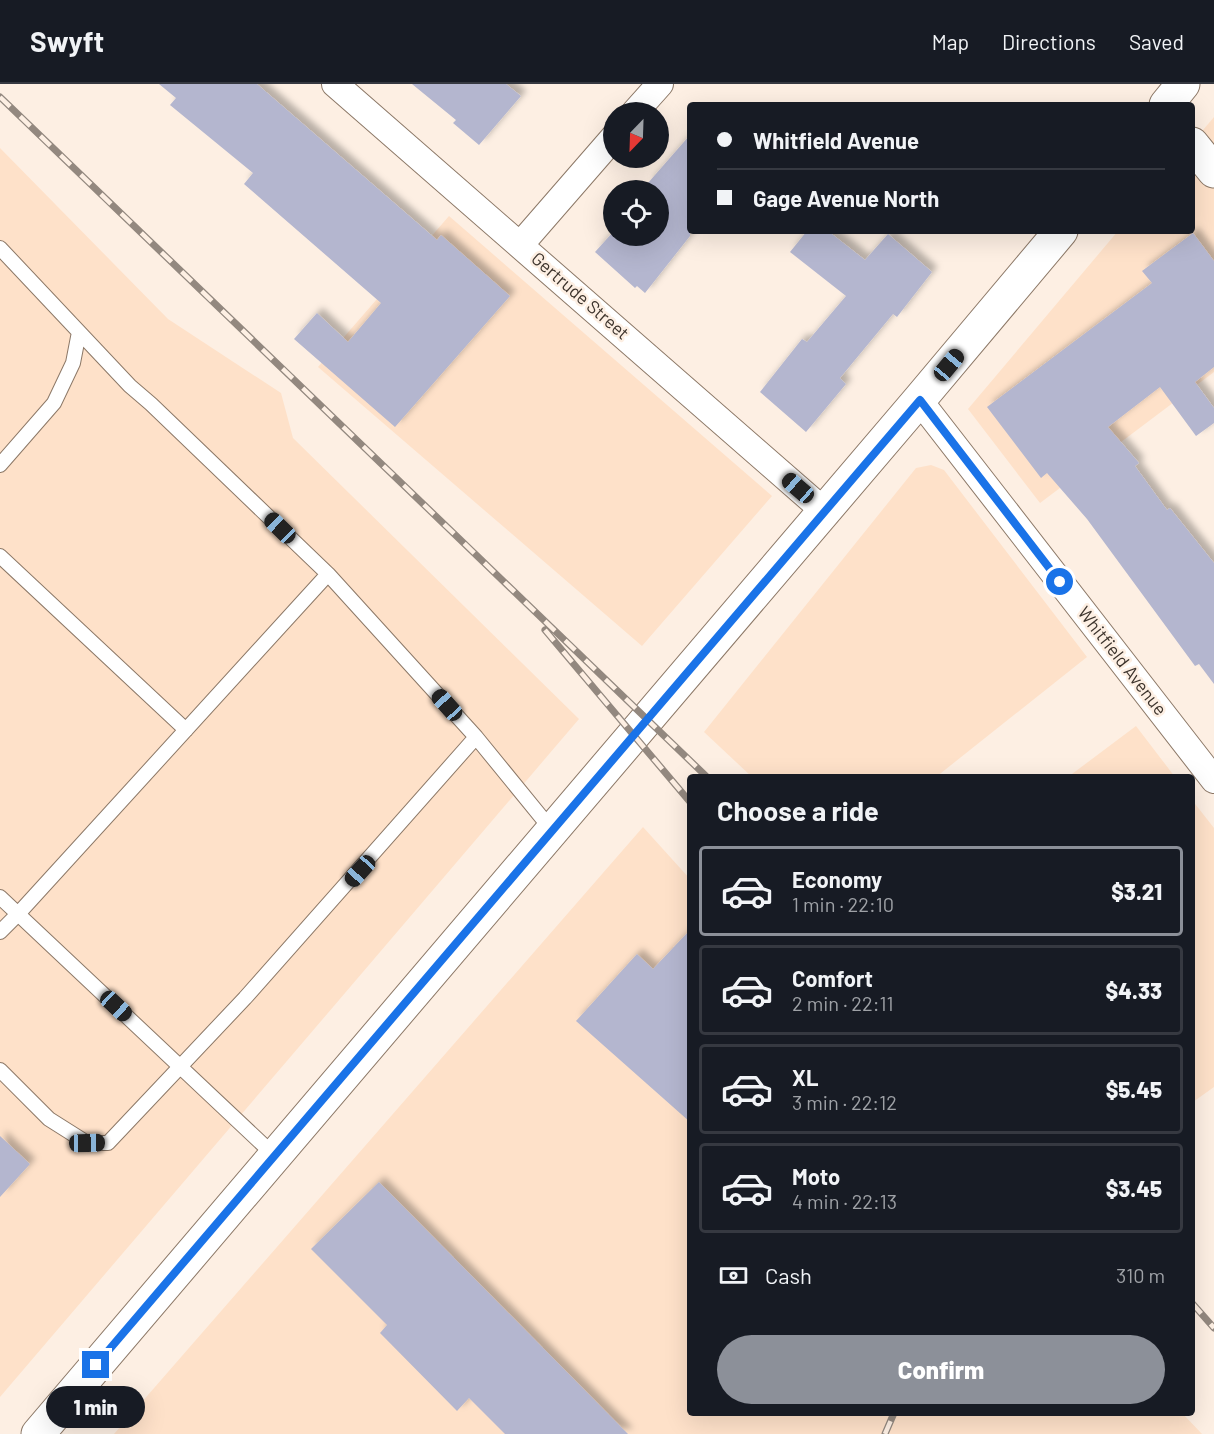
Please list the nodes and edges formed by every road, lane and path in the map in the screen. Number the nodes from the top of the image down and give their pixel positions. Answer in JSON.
{"nodes":[{"id":1,"x":336,"y":84,"type":"edge"},
{"id":2,"x":660,"y":84,"type":"edge"},
{"id":3,"x":1146,"y":84,"type":"edge"},
{"id":4,"x":1183,"y":84,"type":"edge"},
{"id":5,"x":644,"y":102,"type":"edge"},
{"id":6,"x":1161,"y":102,"type":"edge"},
{"id":7,"x":1167,"y":102,"type":"edge"},
{"id":8,"x":1195,"y":148,"type":"edge"},
{"id":9,"x":603,"y":150,"type":"edge"},
{"id":10,"x":1214,"y":171,"type":"edge"},
{"id":11,"x":1058,"y":234,"type":"edge"},
{"id":12,"x":521,"y":244,"type":"junction"},
{"id":13,"x":0,"y":248,"type":"edge"},
{"id":14,"x":79,"y":332,"type":"junction"},
{"id":15,"x":920,"y":400,"type":"junction"},
{"id":16,"x":0,"y":465,"type":"edge"},
{"id":17,"x":823,"y":510,"type":"junction"},
{"id":18,"x":0,"y":556,"type":"edge"},
{"id":19,"x":328,"y":574,"type":"junction"},
{"id":20,"x":186,"y":730,"type":"junction"},
{"id":21,"x":476,"y":737,"type":"junction"},
{"id":22,"x":1214,"y":780,"type":"edge"},
{"id":23,"x":551,"y":830,"type":"junction"},
{"id":24,"x":0,"y":897,"type":"edge"},
{"id":25,"x":18,"y":914,"type":"junction"},
{"id":26,"x":0,"y":932,"type":"edge"},
{"id":27,"x":181,"y":1067,"type":"junction"},
{"id":28,"x":0,"y":1070,"type":"edge"},
{"id":29,"x":274,"y":1155,"type":"junction"},
{"id":30,"x":38,"y":1434,"type":"edge"}],
"edges":[{"from":1,"to":12,"type":"street","name":"Gertrude Street"},
{"from":2,"to":5,"type":"street"},
{"from":3,"to":6,"type":"main road"},
{"from":4,"to":7,"type":"main road"},
{"from":8,"to":10,"type":"main road"},
{"from":9,"to":12,"type":"street"},
{"from":11,"to":15,"type":"main road"},
{"from":12,"to":17,"type":"street","name":"Gertrude Street"},
{"from":13,"to":14,"type":"lane"},
{"from":14,"to":16,"type":"lane"},
{"from":14,"to":19,"type":"lane"},
{"from":15,"to":17,"type":"main road"},
{"from":15,"to":22,"type":"street","name":"Whitfield Avenue"},
{"from":17,"to":23,"type":"main road"},
{"from":18,"to":20,"type":"lane"},
{"from":19,"to":20,"type":"lane"},
{"from":19,"to":21,"type":"lane"},
{"from":20,"to":25,"type":"lane"},
{"from":21,"to":23,"type":"lane"},
{"from":21,"to":27,"type":"lane"},
{"from":23,"to":29,"type":"main road"},
{"from":24,"to":25,"type":"lane"},
{"from":25,"to":26,"type":"lane"},
{"from":25,"to":27,"type":"lane"},
{"from":27,"to":28,"type":"lane"},
{"from":27,"to":29,"type":"lane"},
{"from":29,"to":30,"type":"main road"}]}
